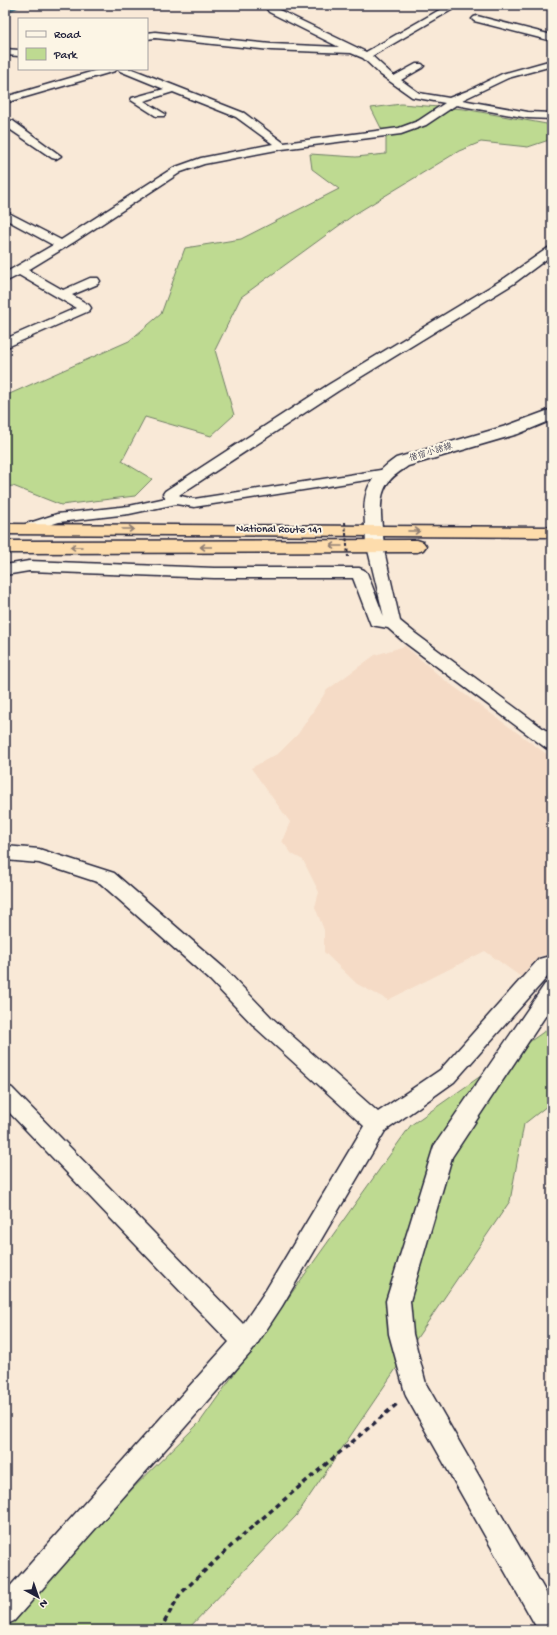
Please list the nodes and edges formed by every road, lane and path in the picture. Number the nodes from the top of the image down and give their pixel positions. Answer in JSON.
{"nodes":[{"id":1,"x":270,"y":5,"type":"edge"},
{"id":2,"x":455,"y":5,"type":"edge"},
{"id":3,"x":477,"y":19,"type":"dead end"},
{"id":4,"x":148,"y":36,"type":"edge"},
{"id":5,"x":173,"y":38,"type":"junction"},
{"id":6,"x":552,"y":41,"type":"edge"},
{"id":7,"x":148,"y":46,"type":"edge"},
{"id":8,"x":353,"y":50,"type":"junction"},
{"id":9,"x":5,"y":52,"type":"edge"},
{"id":10,"x":18,"y":53,"type":"edge"},
{"id":11,"x":366,"y":56,"type":"junction"},
{"id":12,"x":552,"y":63,"type":"edge"},
{"id":13,"x":418,"y":66,"type":"dead end"},
{"id":14,"x":109,"y":70,"type":"edge"},
{"id":15,"x":124,"y":70,"type":"edge"},
{"id":16,"x":394,"y":80,"type":"junction"},
{"id":17,"x":172,"y":89,"type":"junction"},
{"id":18,"x":5,"y":100,"type":"edge"},
{"id":19,"x":452,"y":102,"type":"junction"},
{"id":20,"x":160,"y":114,"type":"dead end"},
{"id":21,"x":552,"y":116,"type":"edge"},
{"id":22,"x":5,"y":123,"type":"edge"},
{"id":23,"x":282,"y":146,"type":"junction"},
{"id":24,"x":56,"y":156,"type":"dead end"},
{"id":25,"x":5,"y":214,"type":"edge"},
{"id":26,"x":61,"y":245,"type":"junction"},
{"id":27,"x":552,"y":250,"type":"edge"},
{"id":28,"x":20,"y":270,"type":"junction"},
{"id":29,"x":5,"y":278,"type":"edge"},
{"id":30,"x":94,"y":281,"type":"dead end"},
{"id":31,"x":63,"y":295,"type":"junction"},
{"id":32,"x":5,"y":344,"type":"edge"},
{"id":33,"x":552,"y":414,"type":"edge"},
{"id":34,"x":387,"y":473,"type":"junction"},
{"id":35,"x":176,"y":500,"type":"junction"},
{"id":36,"x":345,"y":522,"type":"dead end"},
{"id":37,"x":25,"y":529,"type":"junction"},
{"id":38,"x":5,"y":530,"type":"edge"},
{"id":39,"x":552,"y":532,"type":"edge"},
{"id":40,"x":375,"y":539,"type":"junction"},
{"id":41,"x":552,"y":545,"type":"edge"},
{"id":42,"x":5,"y":547,"type":"edge"},
{"id":43,"x":348,"y":557,"type":"dead end"},
{"id":44,"x":5,"y":570,"type":"edge"},
{"id":45,"x":393,"y":623,"type":"junction"},
{"id":46,"x":552,"y":744,"type":"edge"},
{"id":47,"x":5,"y":853,"type":"edge"},
{"id":48,"x":552,"y":966,"type":"edge"},
{"id":49,"x":552,"y":990,"type":"edge"},
{"id":50,"x":5,"y":1094,"type":"edge"},
{"id":51,"x":377,"y":1124,"type":"junction"},
{"id":52,"x":245,"y":1342,"type":"junction"},
{"id":53,"x":415,"y":1388,"type":"junction"},
{"id":54,"x":5,"y":1612,"type":"edge"},
{"id":55,"x":552,"y":1629,"type":"edge"},
{"id":56,"x":160,"y":1630,"type":"edge"}],
"edges":[{"from":1,"to":8,"type":"street"},
{"from":2,"to":11,"type":"street"},
{"from":3,"to":6,"type":"street"},
{"from":4,"to":5,"type":"street"},
{"from":5,"to":7,"type":"street"},
{"from":5,"to":8,"type":"street"},
{"from":8,"to":11,"type":"street"},
{"from":9,"to":10,"type":"street"},
{"from":11,"to":16,"type":"street"},
{"from":12,"to":19,"type":"street"},
{"from":13,"to":16,"type":"street"},
{"from":14,"to":18,"type":"street"},
{"from":15,"to":17,"type":"street"},
{"from":16,"to":19,"type":"street"},
{"from":17,"to":20,"type":"street"},
{"from":17,"to":23,"type":"street"},
{"from":19,"to":21,"type":"street"},
{"from":19,"to":23,"type":"street"},
{"from":22,"to":24,"type":"street"},
{"from":23,"to":26,"type":"street"},
{"from":25,"to":26,"type":"street"},
{"from":26,"to":28,"type":"street"},
{"from":27,"to":35,"type":"street"},
{"from":28,"to":29,"type":"street"},
{"from":28,"to":31,"type":"street"},
{"from":30,"to":31,"type":"street"},
{"from":31,"to":32,"type":"street"},
{"from":33,"to":34,"type":"main road","name":"借宿小諸線"},
{"from":34,"to":35,"type":"street"},
{"from":34,"to":40,"type":"main road","name":"借宿小諸線"},
{"from":35,"to":37,"type":"street"},
{"from":36,"to":43,"type":"path","bridge":true},
{"from":37,"to":38,"type":"highway","name":"National Route 141"},
{"from":37,"to":40,"type":"highway","name":"National Route 141","one_way":true},
{"from":40,"to":39,"type":"highway","name":"National Route 141","one_way":true},
{"from":40,"to":41,"type":"highway","name":"National Route 141"},
{"from":40,"to":42,"type":"highway","name":"National Route 141","one_way":true},
{"from":40,"to":45,"type":"street"},
{"from":44,"to":45,"type":"street"},
{"from":45,"to":46,"type":"street"},
{"from":47,"to":51,"type":"street"},
{"from":48,"to":51,"type":"street"},
{"from":49,"to":53,"type":"street"},
{"from":50,"to":52,"type":"street"},
{"from":51,"to":52,"type":"street"},
{"from":52,"to":54,"type":"street"},
{"from":53,"to":55,"type":"street"},
{"from":53,"to":56,"type":"path"}]}
